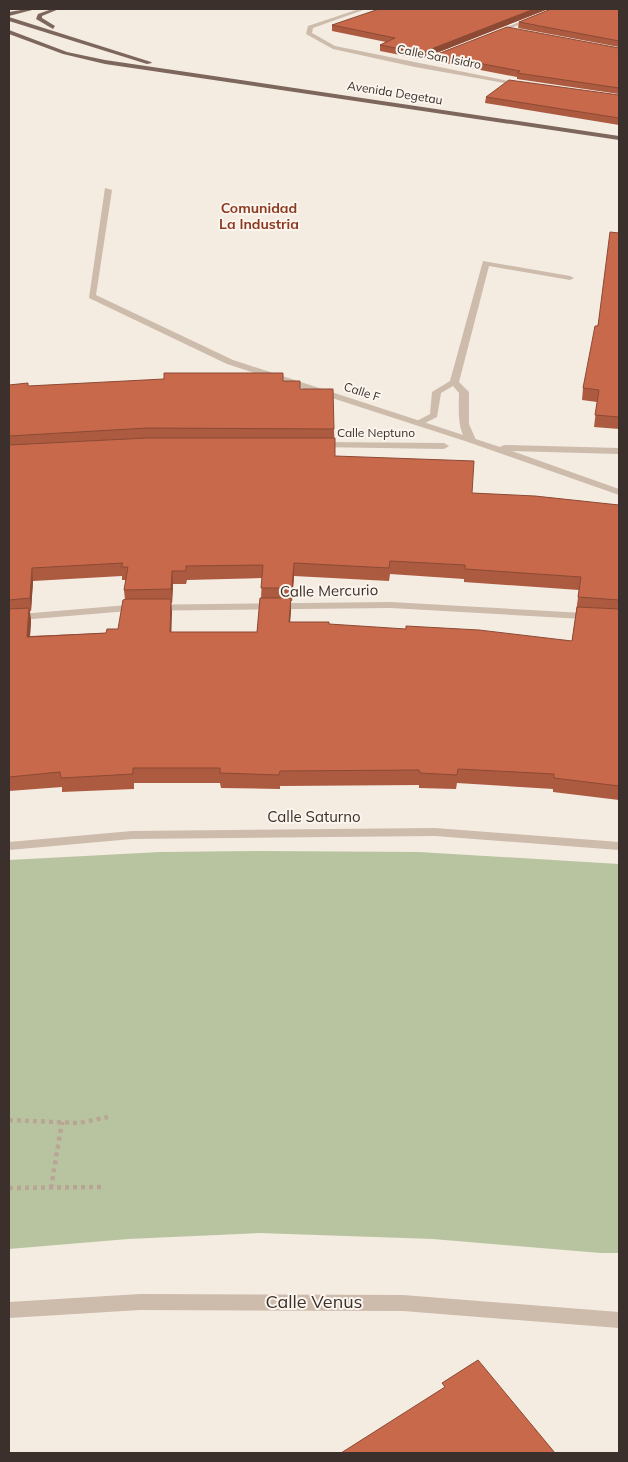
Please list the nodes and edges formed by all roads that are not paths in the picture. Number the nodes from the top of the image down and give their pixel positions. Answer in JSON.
{"nodes":[{"id":1,"x":33,"y":9,"type":"edge"},
{"id":2,"x":56,"y":9,"type":"edge"},
{"id":3,"x":363,"y":9,"type":"edge"},
{"id":4,"x":557,"y":9,"type":"edge"},
{"id":5,"x":9,"y":14,"type":"edge"},
{"id":6,"x":9,"y":19,"type":"edge"},
{"id":7,"x":505,"y":29,"type":"junction"},
{"id":8,"x":514,"y":31,"type":"edge"},
{"id":9,"x":9,"y":32,"type":"edge"},
{"id":10,"x":487,"y":36,"type":"edge"},
{"id":11,"x":9,"y":38,"type":"edge"},
{"id":12,"x":77,"y":41,"type":"junction"},
{"id":13,"x":41,"y":44,"type":"junction"},
{"id":14,"x":424,"y":61,"type":"edge"},
{"id":15,"x":415,"y":64,"type":"junction"},
{"id":16,"x":167,"y":70,"type":"junction"},
{"id":17,"x":524,"y":85,"type":"edge"},
{"id":18,"x":619,"y":138,"type":"edge"},
{"id":19,"x":108,"y":190,"type":"dead end"},
{"id":20,"x":570,"y":278,"type":"dead end"},
{"id":21,"x":454,"y":382,"type":"junction"},
{"id":22,"x":418,"y":423,"type":"junction"},
{"id":23,"x":471,"y":440,"type":"junction"},
{"id":24,"x":306,"y":445,"type":"edge"},
{"id":25,"x":444,"y":446,"type":"dead end"},
{"id":26,"x":492,"y":448,"type":"junction"},
{"id":27,"x":619,"y":451,"type":"edge"},
{"id":28,"x":619,"y":492,"type":"edge"},
{"id":29,"x":9,"y":618,"type":"edge"},
{"id":30,"x":619,"y":618,"type":"edge"},
{"id":31,"x":9,"y":846,"type":"edge"},
{"id":32,"x":619,"y":846,"type":"edge"},
{"id":33,"x":9,"y":1310,"type":"edge"},
{"id":34,"x":619,"y":1320,"type":"edge"}],
"edges":[{"from":1,"to":5,"type":"main road"},
{"from":2,"to":12,"type":"main road"},
{"from":3,"to":15,"type":"street","name":"Calle San Isidro"},
{"from":4,"to":7,"type":"street"},
{"from":6,"to":12,"type":"main road","name":"Avenida Degetau"},
{"from":7,"to":8,"type":"street"},
{"from":7,"to":10,"type":"street"},
{"from":9,"to":13,"type":"main road","name":"Avenida Degetau"},
{"from":11,"to":13,"type":"main road"},
{"from":12,"to":16,"type":"main road","name":"Avenida Degetau"},
{"from":13,"to":16,"type":"main road","name":"Avenida Degetau"},
{"from":14,"to":15,"type":"street"},
{"from":15,"to":17,"type":"street","name":"Calle San Isidro"},
{"from":16,"to":18,"type":"main road","name":"Avenida Degetau"},
{"from":19,"to":22,"type":"street","name":"Calle F"},
{"from":20,"to":21,"type":"street"},
{"from":21,"to":22,"type":"street"},
{"from":21,"to":23,"type":"street"},
{"from":22,"to":23,"type":"street","name":"Calle F"},
{"from":23,"to":26,"type":"street","name":"Calle F"},
{"from":24,"to":25,"type":"street","name":"Calle Neptuno"},
{"from":26,"to":27,"type":"street"},
{"from":26,"to":28,"type":"street","name":"Calle F"},
{"from":29,"to":30,"type":"street","name":"Calle Mercurio"},
{"from":31,"to":32,"type":"street","name":"Calle Saturno"},
{"from":33,"to":34,"type":"street","name":"Calle Venus"}]}
